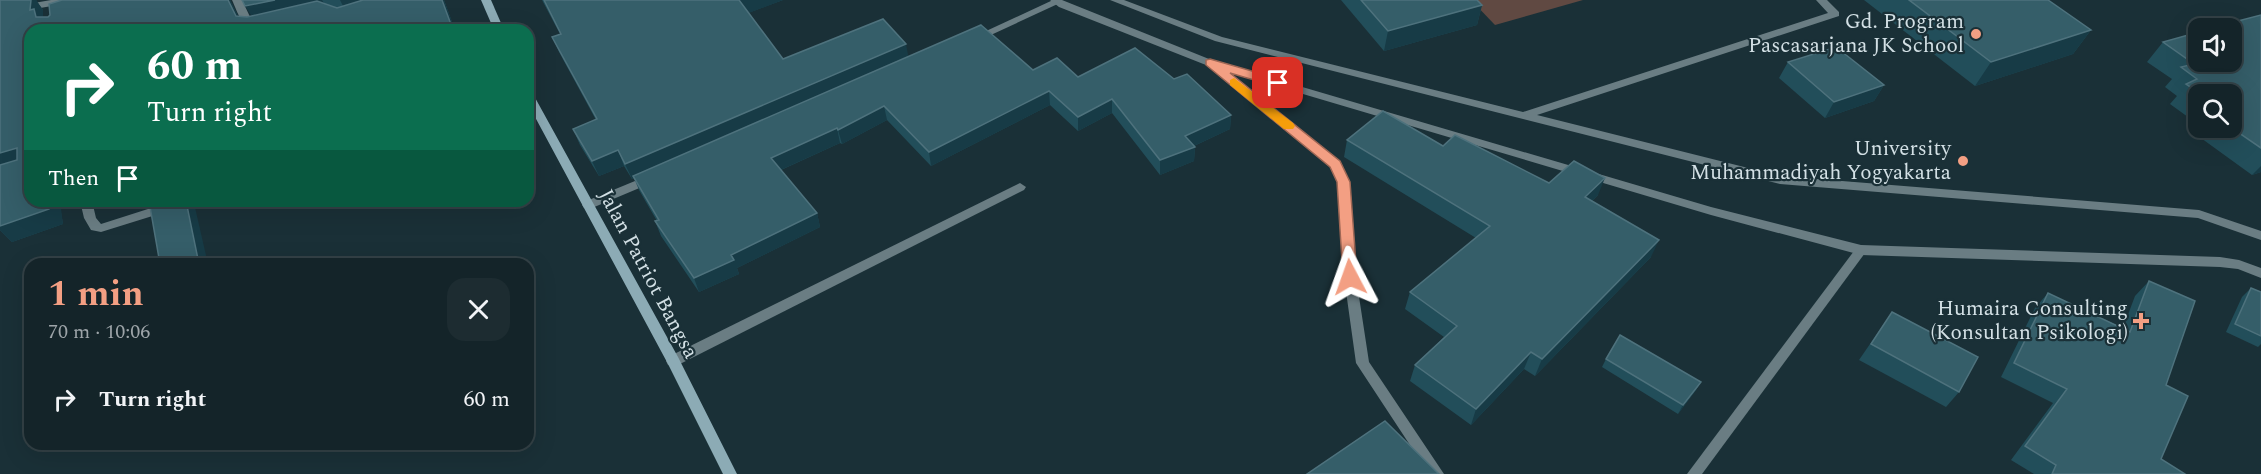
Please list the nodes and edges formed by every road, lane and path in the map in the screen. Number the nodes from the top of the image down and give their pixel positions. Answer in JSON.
{"nodes":[{"id":1,"x":69,"y":0,"type":"edge"},
{"id":2,"x":237,"y":0,"type":"edge"},
{"id":3,"x":486,"y":0,"type":"edge"},
{"id":4,"x":1114,"y":0,"type":"edge"},
{"id":5,"x":1821,"y":0,"type":"edge"},
{"id":6,"x":1056,"y":1,"type":"edge"},
{"id":7,"x":0,"y":12,"type":"edge"},
{"id":8,"x":249,"y":24,"type":"edge"},
{"id":9,"x":496,"y":24,"type":"edge"},
{"id":10,"x":960,"y":45,"type":"edge"},
{"id":11,"x":1210,"y":63,"type":"junction"},
{"id":12,"x":534,"y":105,"type":"edge"},
{"id":13,"x":1525,"y":115,"type":"junction"},
{"id":14,"x":665,"y":172,"type":"edge"},
{"id":15,"x":1020,"y":187,"type":"dead end"},
{"id":16,"x":588,"y":205,"type":"junction"},
{"id":17,"x":87,"y":207,"type":"edge"},
{"id":18,"x":168,"y":207,"type":"edge"},
{"id":19,"x":2261,"y":236,"type":"edge"},
{"id":20,"x":1861,"y":250,"type":"junction"},
{"id":21,"x":2261,"y":273,"type":"edge"},
{"id":22,"x":673,"y":361,"type":"junction"},
{"id":23,"x":730,"y":474,"type":"edge"},
{"id":24,"x":1437,"y":474,"type":"edge"},
{"id":25,"x":1694,"y":474,"type":"edge"}],
"edges":[{"from":1,"to":7,"type":"street"},
{"from":2,"to":8,"type":"street"},
{"from":3,"to":9,"type":"street"},
{"from":4,"to":13,"type":"street"},
{"from":5,"to":13,"type":"street"},
{"from":6,"to":10,"type":"street"},
{"from":6,"to":11,"type":"street"},
{"from":11,"to":20,"type":"street"},
{"from":11,"to":24,"type":"street"},
{"from":12,"to":16,"type":"street","name":"Jalan Patriot Bangsa"},
{"from":13,"to":19,"type":"street"},
{"from":14,"to":16,"type":"street"},
{"from":15,"to":22,"type":"street"},
{"from":16,"to":22,"type":"street","name":"Jalan Patriot Bangsa"},
{"from":17,"to":18,"type":"street"},
{"from":20,"to":21,"type":"street"},
{"from":20,"to":25,"type":"street"},
{"from":22,"to":23,"type":"street","name":"Jalan Patriot Bangsa"}]}
